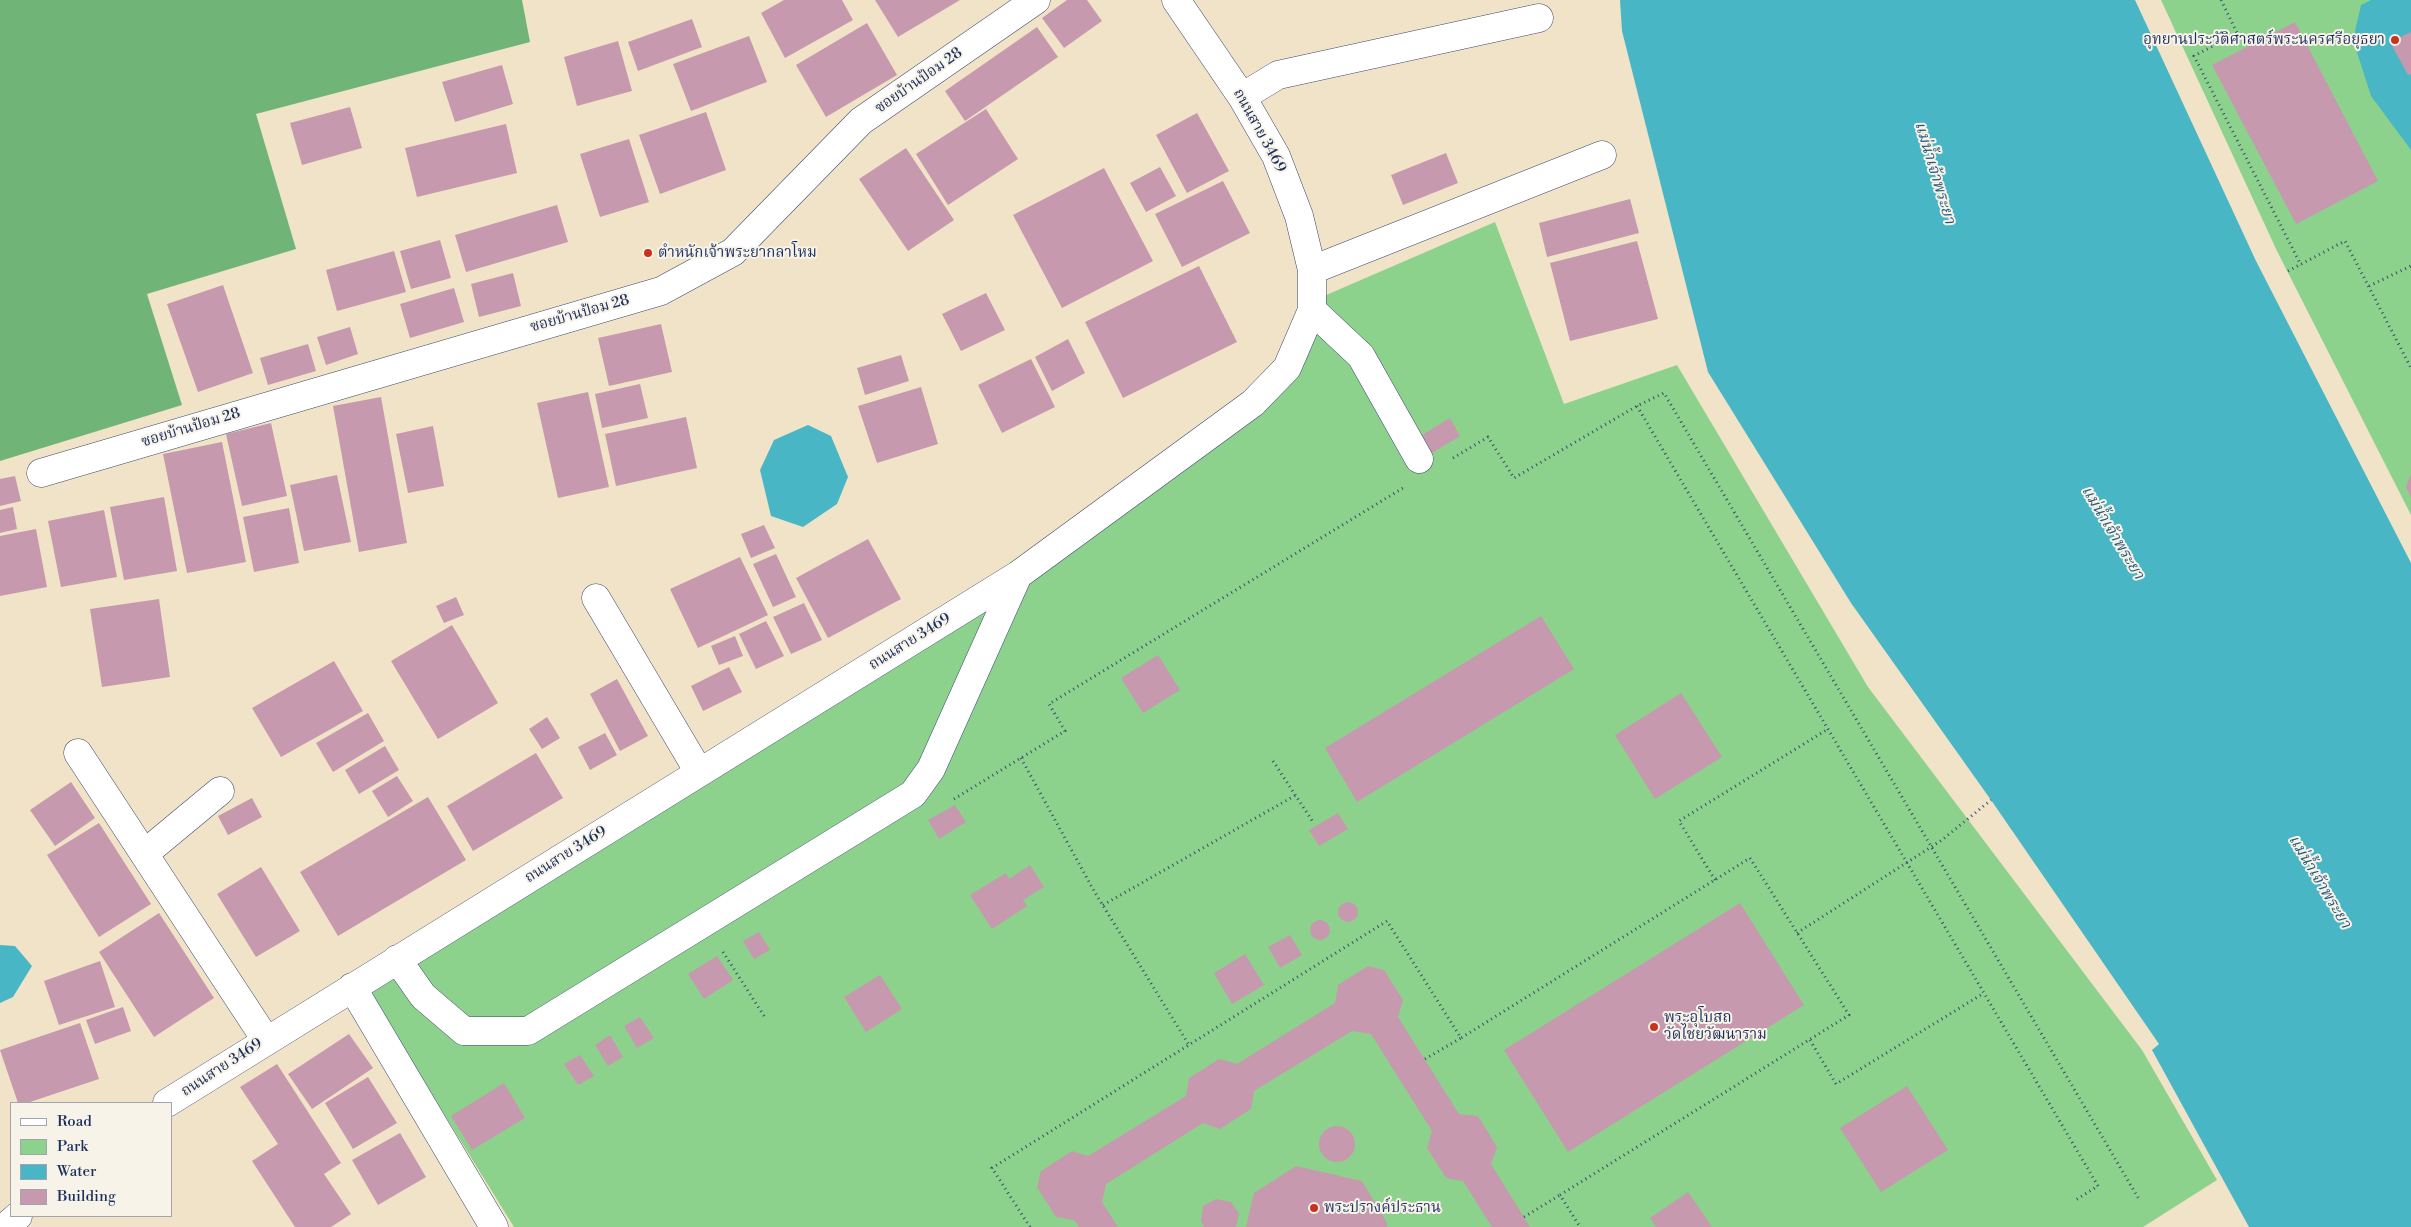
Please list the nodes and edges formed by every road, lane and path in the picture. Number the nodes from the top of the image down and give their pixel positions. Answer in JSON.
{"nodes":[{"id":1,"x":1036,"y":0,"type":"edge"},
{"id":2,"x":1176,"y":0,"type":"edge"},
{"id":3,"x":2221,"y":0,"type":"edge"},
{"id":4,"x":1539,"y":18,"type":"dead end"},
{"id":5,"x":1242,"y":97,"type":"junction"},
{"id":6,"x":1602,"y":155,"type":"dead end"},
{"id":7,"x":2300,"y":265,"type":"junction"},
{"id":8,"x":2411,"y":266,"type":"edge"},
{"id":9,"x":1312,"y":270,"type":"junction"},
{"id":10,"x":2288,"y":272,"type":"dead end"},
{"id":11,"x":2369,"y":286,"type":"junction"},
{"id":12,"x":1312,"y":310,"type":"junction"},
{"id":13,"x":2411,"y":368,"type":"edge"},
{"id":14,"x":1637,"y":406,"type":"junction"},
{"id":15,"x":1450,"y":460,"type":"dead end"},
{"id":16,"x":1414,"y":471,"type":"joint"},
{"id":17,"x":41,"y":473,"type":"dead end"},
{"id":18,"x":1018,"y":575,"type":"junction"},
{"id":19,"x":596,"y":598,"type":"dead end"},
{"id":20,"x":1828,"y":729,"type":"junction"},
{"id":21,"x":78,"y":753,"type":"dead end"},
{"id":22,"x":1021,"y":758,"type":"junction"},
{"id":23,"x":1274,"y":761,"type":"dead end"},
{"id":24,"x":699,"y":772,"type":"junction"},
{"id":25,"x":220,"y":791,"type":"dead end"},
{"id":26,"x":913,"y":794,"type":"junction"},
{"id":27,"x":1296,"y":795,"type":"junction"},
{"id":28,"x":1991,"y":800,"type":"dead end"},
{"id":29,"x":1313,"y":822,"type":"dead end"},
{"id":30,"x":1931,"y":848,"type":"junction"},
{"id":31,"x":144,"y":854,"type":"junction"},
{"id":32,"x":1907,"y":863,"type":"junction"},
{"id":33,"x":1715,"y":880,"type":"junction"},
{"id":34,"x":1102,"y":905,"type":"junction"},
{"id":35,"x":704,"y":922,"type":"junction"},
{"id":36,"x":1797,"y":933,"type":"junction"},
{"id":37,"x":397,"y":960,"type":"junction"},
{"id":38,"x":352,"y":987,"type":"junction"},
{"id":39,"x":1984,"y":993,"type":"junction"},
{"id":40,"x":766,"y":1019,"type":"dead end"},
{"id":41,"x":1461,"y":1038,"type":"junction"},
{"id":42,"x":266,"y":1040,"type":"junction"},
{"id":43,"x":1810,"y":1040,"type":"junction"},
{"id":44,"x":1189,"y":1045,"type":"junction"},
{"id":45,"x":1425,"y":1059,"type":"dead end"},
{"id":46,"x":169,"y":1102,"type":"edge"},
{"id":47,"x":1560,"y":1195,"type":"junction"},
{"id":48,"x":2140,"y":1200,"type":"dead end"},
{"id":49,"x":2074,"y":1201,"type":"dead end"},
{"id":50,"x":17,"y":1217,"type":"edge"},
{"id":51,"x":1524,"y":1217,"type":"dead end"},
{"id":52,"x":5,"y":1227,"type":"edge"},
{"id":53,"x":494,"y":1227,"type":"edge"},
{"id":54,"x":1030,"y":1227,"type":"edge"},
{"id":55,"x":1580,"y":1227,"type":"edge"}],
"edges":[{"from":1,"to":17,"type":"street","name":"ซอยบ้านป้อม 28"},
{"from":2,"to":5,"type":"street","name":"ถนนสาย 3469"},
{"from":3,"to":7,"type":"path"},
{"from":4,"to":5,"type":"street"},
{"from":5,"to":9,"type":"street","name":"ถนนสาย 3469"},
{"from":6,"to":9,"type":"street"},
{"from":7,"to":10,"type":"path"},
{"from":7,"to":11,"type":"path"},
{"from":8,"to":11,"type":"path"},
{"from":9,"to":12,"type":"street","name":"ถนนสาย 3469"},
{"from":11,"to":13,"type":"path"},
{"from":12,"to":16,"type":"street"},
{"from":12,"to":18,"type":"street","name":"ถนนสาย 3469"},
{"from":14,"to":15,"type":"path"},
{"from":14,"to":20,"type":"path"},
{"from":14,"to":30,"type":"path"},
{"from":16,"to":22,"type":"path"},
{"from":18,"to":24,"type":"street","name":"ถนนสาย 3469"},
{"from":18,"to":26,"type":"street"},
{"from":19,"to":24,"type":"street"},
{"from":20,"to":32,"type":"path"},
{"from":20,"to":33,"type":"path"},
{"from":21,"to":31,"type":"street"},
{"from":22,"to":26,"type":"path"},
{"from":22,"to":34,"type":"path"},
{"from":23,"to":27,"type":"path"},
{"from":24,"to":37,"type":"street","name":"ถนนสาย 3469"},
{"from":25,"to":31,"type":"street"},
{"from":26,"to":35,"type":"street"},
{"from":27,"to":29,"type":"path"},
{"from":27,"to":34,"type":"path"},
{"from":28,"to":30,"type":"path"},
{"from":30,"to":32,"type":"path"},
{"from":30,"to":48,"type":"path"},
{"from":31,"to":42,"type":"street"},
{"from":32,"to":36,"type":"path"},
{"from":32,"to":39,"type":"path"},
{"from":33,"to":36,"type":"path"},
{"from":33,"to":41,"type":"path"},
{"from":34,"to":44,"type":"path"},
{"from":35,"to":37,"type":"street"},
{"from":35,"to":40,"type":"path"},
{"from":36,"to":43,"type":"path"},
{"from":37,"to":38,"type":"street","name":"ถนนสาย 3469"},
{"from":38,"to":42,"type":"street","name":"ถนนสาย 3469"},
{"from":38,"to":53,"type":"street"},
{"from":39,"to":43,"type":"path"},
{"from":39,"to":49,"type":"path"},
{"from":41,"to":44,"type":"path"},
{"from":41,"to":45,"type":"path"},
{"from":42,"to":46,"type":"street","name":"ถนนสาย 3469"},
{"from":43,"to":47,"type":"path"},
{"from":44,"to":54,"type":"path"},
{"from":47,"to":51,"type":"path"},
{"from":47,"to":55,"type":"path"},
{"from":50,"to":52,"type":"street"}]}
